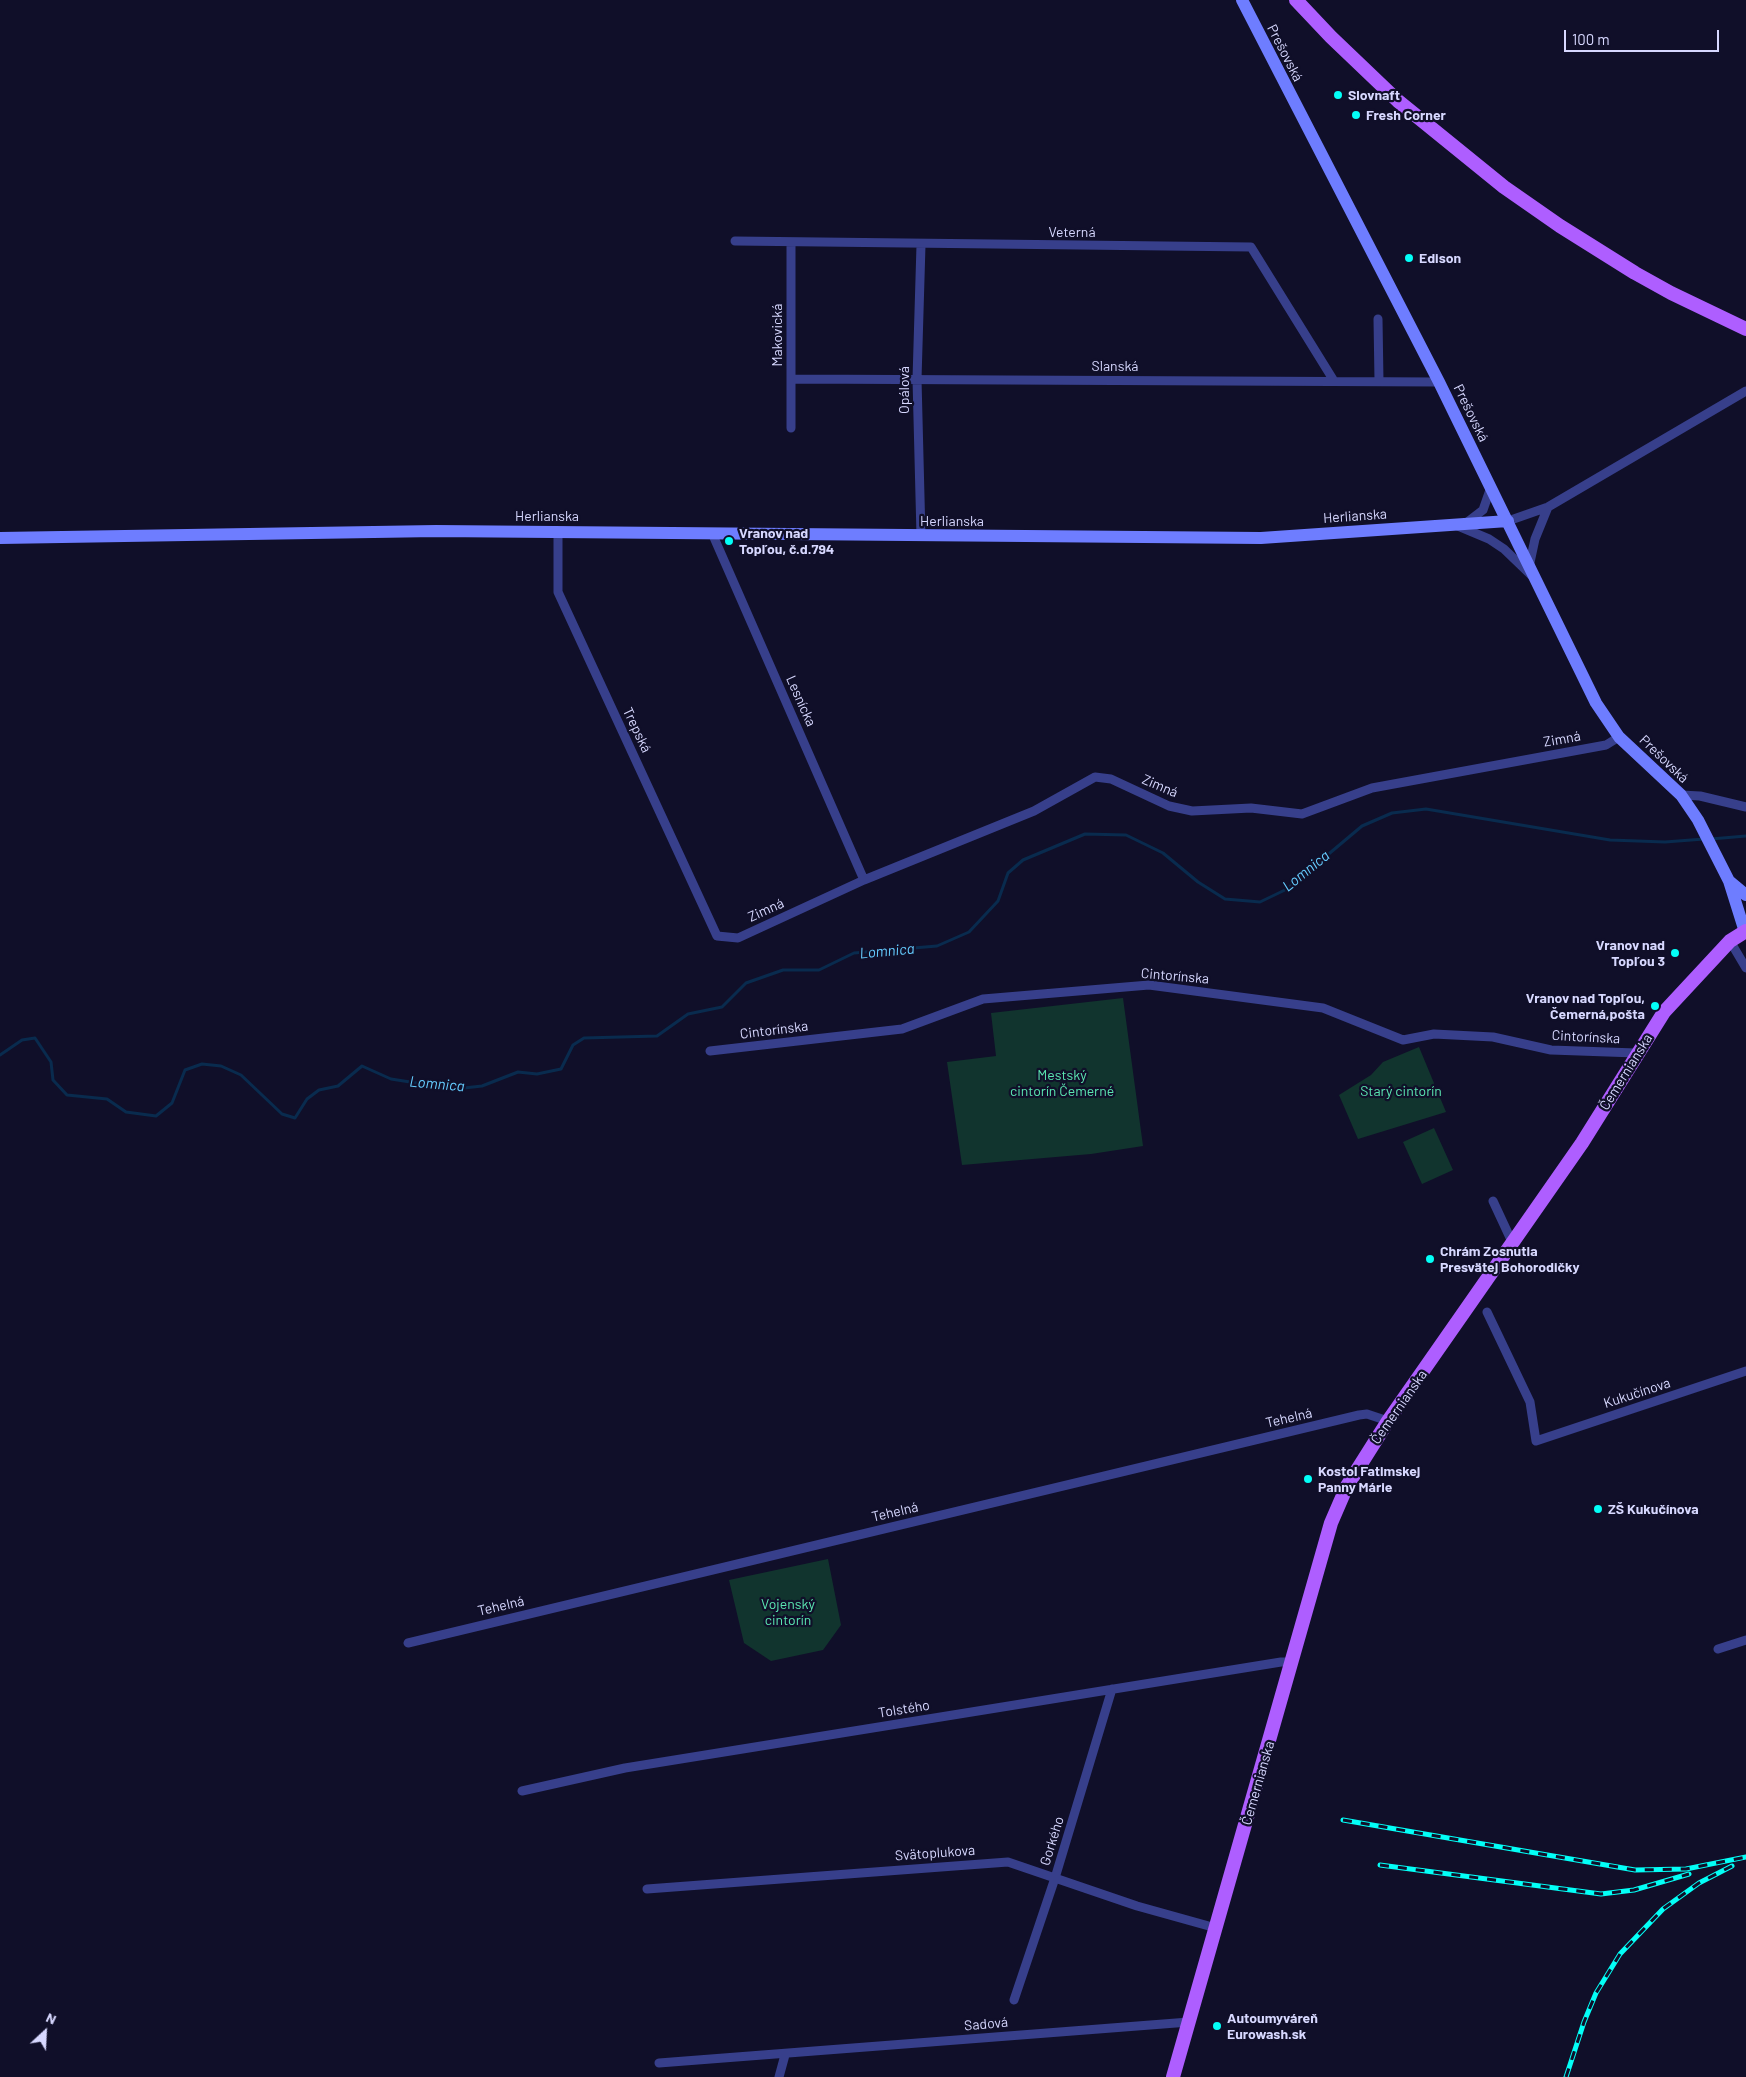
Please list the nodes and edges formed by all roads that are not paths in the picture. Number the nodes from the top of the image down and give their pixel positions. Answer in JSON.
{"nodes":[{"id":1,"x":1242,"y":0,"type":"edge"},
{"id":2,"x":1296,"y":0,"type":"edge"},
{"id":3,"x":735,"y":241,"type":"dead end"},
{"id":4,"x":791,"y":242,"type":"junction"},
{"id":5,"x":921,"y":245,"type":"junction"},
{"id":6,"x":1378,"y":319,"type":"dead end"},
{"id":7,"x":1746,"y":329,"type":"edge"},
{"id":8,"x":791,"y":379,"type":"junction"},
{"id":9,"x":917,"y":379,"type":"junction"},
{"id":10,"x":1334,"y":381,"type":"junction"},
{"id":11,"x":1379,"y":382,"type":"junction"},
{"id":12,"x":1439,"y":382,"type":"junction"},
{"id":13,"x":1746,"y":390,"type":"edge"},
{"id":14,"x":791,"y":428,"type":"dead end"},
{"id":15,"x":1491,"y":487,"type":"junction"},
{"id":16,"x":1548,"y":507,"type":"junction"},
{"id":17,"x":1508,"y":521,"type":"junction"},
{"id":18,"x":1466,"y":522,"type":"junction"},
{"id":19,"x":1450,"y":524,"type":"junction"},
{"id":20,"x":558,"y":531,"type":"junction"},
{"id":21,"x":712,"y":534,"type":"junction"},
{"id":22,"x":920,"y":536,"type":"junction"},
{"id":23,"x":0,"y":538,"type":"edge"},
{"id":24,"x":1531,"y":572,"type":"junction"},
{"id":25,"x":1619,"y":737,"type":"junction"},
{"id":26,"x":1681,"y":795,"type":"junction"},
{"id":27,"x":1746,"y":806,"type":"edge"},
{"id":28,"x":864,"y":880,"type":"junction"},
{"id":29,"x":1729,"y":881,"type":"junction"},
{"id":30,"x":1746,"y":895,"type":"edge"},
{"id":31,"x":1745,"y":932,"type":"edge"},
{"id":32,"x":717,"y":936,"type":"joint"},
{"id":33,"x":1730,"y":941,"type":"junction"},
{"id":34,"x":1746,"y":968,"type":"edge"},
{"id":35,"x":710,"y":1051,"type":"dead end"},
{"id":36,"x":1636,"y":1053,"type":"junction"},
{"id":37,"x":1493,"y":1201,"type":"dead end"},
{"id":38,"x":1512,"y":1244,"type":"junction"},
{"id":39,"x":1487,"y":1312,"type":"dead end"},
{"id":40,"x":1746,"y":1371,"type":"edge"},
{"id":41,"x":1388,"y":1421,"type":"junction"},
{"id":42,"x":1746,"y":1640,"type":"edge"},
{"id":43,"x":408,"y":1643,"type":"dead end"},
{"id":44,"x":1718,"y":1649,"type":"dead end"},
{"id":45,"x":1291,"y":1662,"type":"junction"},
{"id":46,"x":1112,"y":1690,"type":"junction"},
{"id":47,"x":522,"y":1791,"type":"dead end"},
{"id":48,"x":1055,"y":1878,"type":"junction"},
{"id":49,"x":647,"y":1889,"type":"dead end"},
{"id":50,"x":1216,"y":1928,"type":"junction"},
{"id":51,"x":1014,"y":2000,"type":"dead end"},
{"id":52,"x":1189,"y":2022,"type":"junction"},
{"id":53,"x":785,"y":2055,"type":"junction"},
{"id":54,"x":659,"y":2063,"type":"dead end"},
{"id":55,"x":779,"y":2077,"type":"edge"},
{"id":56,"x":1173,"y":2077,"type":"edge"}],
"edges":[{"from":1,"to":12,"type":"main road","name":"Prešovská"},
{"from":2,"to":7,"type":"main road"},
{"from":3,"to":4,"type":"street","name":"Veterná"},
{"from":4,"to":5,"type":"street","name":"Veterná"},
{"from":4,"to":8,"type":"street","name":"Makovická"},
{"from":5,"to":9,"type":"street","name":"Opálová"},
{"from":5,"to":10,"type":"street","name":"Veterná"},
{"from":6,"to":11,"type":"street"},
{"from":8,"to":9,"type":"street","name":"Slanská"},
{"from":8,"to":14,"type":"street","name":"Makovická"},
{"from":9,"to":10,"type":"street","name":"Slanská"},
{"from":9,"to":22,"type":"street","name":"Opálová"},
{"from":10,"to":11,"type":"street","name":"Slanská"},
{"from":11,"to":12,"type":"street","name":"Slanská"},
{"from":12,"to":15,"type":"main road","name":"Prešovská"},
{"from":13,"to":16,"type":"street","name":"Herlianska"},
{"from":15,"to":17,"type":"main road","name":"Prešovská"},
{"from":15,"to":18,"type":"street"},
{"from":16,"to":17,"type":"street","name":"Herlianska"},
{"from":16,"to":24,"type":"street"},
{"from":17,"to":18,"type":"main road","name":"Herlianska"},
{"from":17,"to":24,"type":"main road","name":"Prešovská"},
{"from":18,"to":19,"type":"main road","name":"Herlianska"},
{"from":19,"to":22,"type":"main road","name":"Herlianska"},
{"from":19,"to":24,"type":"street"},
{"from":20,"to":21,"type":"main road","name":"Herlianska"},
{"from":20,"to":23,"type":"main road","name":"Herlianska"},
{"from":20,"to":32,"type":"street","name":"Trepská"},
{"from":21,"to":22,"type":"main road","name":"Herlianska"},
{"from":21,"to":28,"type":"street","name":"Lesnícka"},
{"from":24,"to":25,"type":"main road","name":"Prešovská"},
{"from":25,"to":26,"type":"main road","name":"Prešovská"},
{"from":25,"to":28,"type":"street","name":"Zimná"},
{"from":26,"to":27,"type":"street"},
{"from":26,"to":29,"type":"main road","name":"Prešovská"},
{"from":28,"to":32,"type":"street","name":"Zimná"},
{"from":29,"to":30,"type":"main road"},
{"from":29,"to":31,"type":"main road","name":"Prešovská"},
{"from":31,"to":33,"type":"main road","name":"Čemernianska"},
{"from":33,"to":34,"type":"street"},
{"from":33,"to":36,"type":"main road","name":"Čemernianska"},
{"from":35,"to":36,"type":"street","name":"Cintorínska"},
{"from":36,"to":38,"type":"main road","name":"Čemernianska"},
{"from":37,"to":38,"type":"street"},
{"from":38,"to":41,"type":"main road","name":"Čemernianska"},
{"from":39,"to":40,"type":"street","name":"Kukučínova"},
{"from":41,"to":43,"type":"street","name":"Tehelná"},
{"from":41,"to":45,"type":"main road","name":"Čemernianska"},
{"from":42,"to":44,"type":"street"},
{"from":45,"to":46,"type":"street","name":"Tolstého"},
{"from":45,"to":50,"type":"main road","name":"Čemernianska"},
{"from":46,"to":47,"type":"street","name":"Tolstého"},
{"from":46,"to":48,"type":"street","name":"Gorkého"},
{"from":48,"to":49,"type":"street","name":"Svätoplukova"},
{"from":48,"to":50,"type":"street","name":"Svätoplukova"},
{"from":48,"to":51,"type":"street","name":"Gorkého"},
{"from":50,"to":52,"type":"main road","name":"Čemernianska"},
{"from":52,"to":53,"type":"street","name":"Sadová"},
{"from":52,"to":56,"type":"main road","name":"Čemernianska"},
{"from":53,"to":54,"type":"street","name":"Sadová"},
{"from":53,"to":55,"type":"street"}]}
